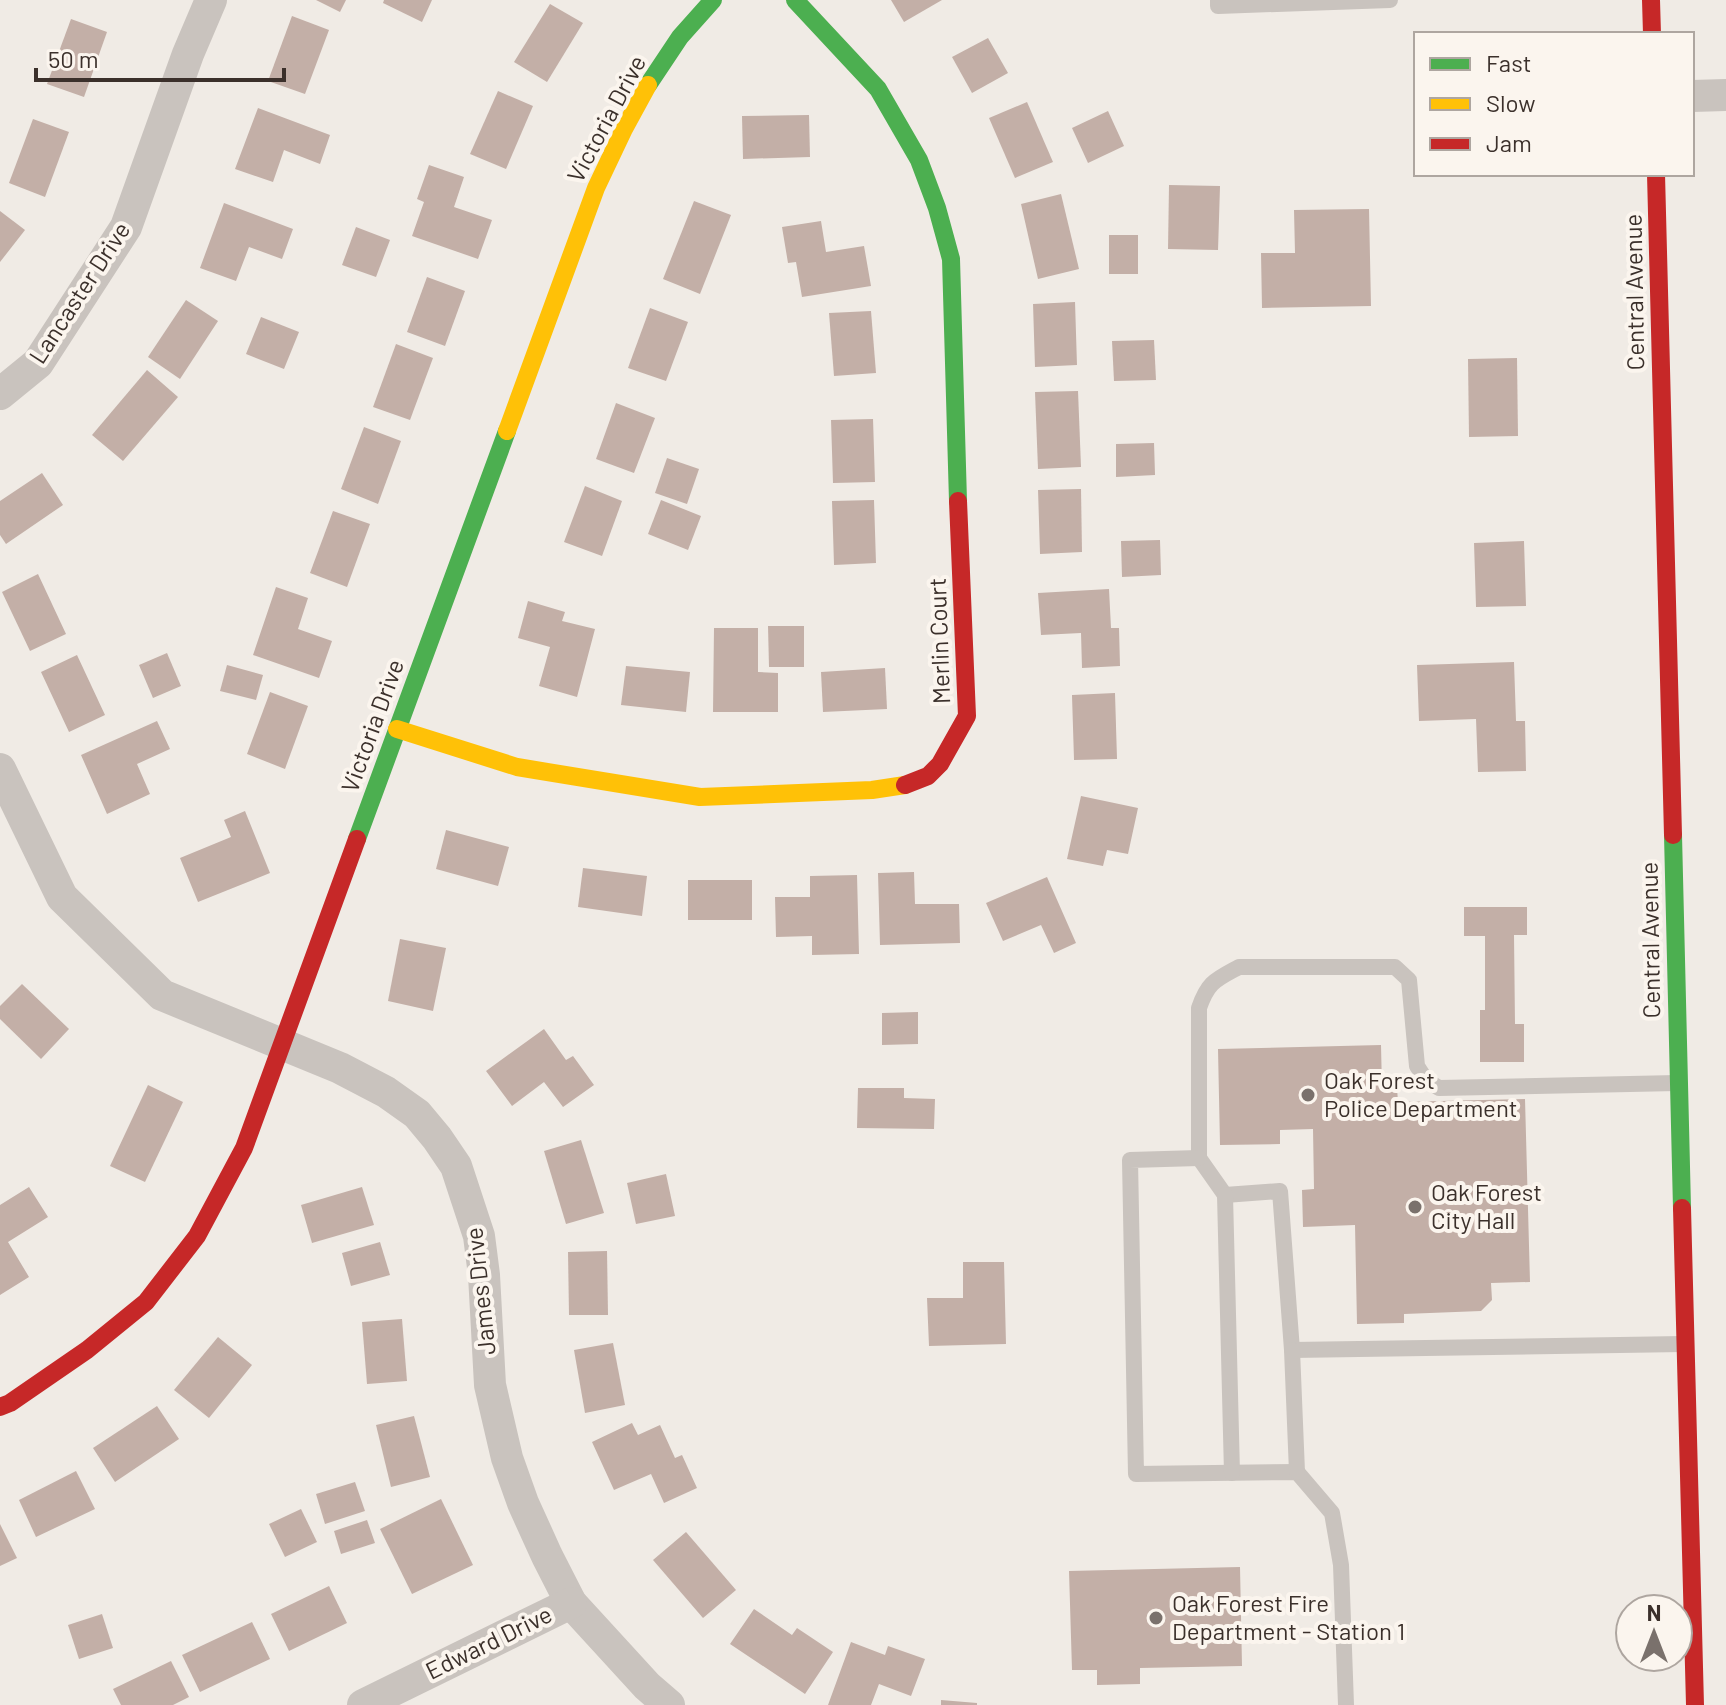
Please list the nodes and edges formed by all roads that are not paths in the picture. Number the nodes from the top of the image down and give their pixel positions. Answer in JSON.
{"nodes":[{"id":1,"x":211,"y":0,"type":"edge"},
{"id":2,"x":713,"y":0,"type":"edge"},
{"id":3,"x":795,"y":0,"type":"edge"},
{"id":4,"x":1218,"y":0,"type":"edge"},
{"id":5,"x":1390,"y":0,"type":"edge"},
{"id":6,"x":1651,"y":0,"type":"edge"},
{"id":7,"x":1652,"y":32,"type":"edge"},
{"id":8,"x":1726,"y":95,"type":"edge"},
{"id":9,"x":1694,"y":96,"type":"edge"},
{"id":10,"x":1656,"y":176,"type":"edge"},
{"id":11,"x":0,"y":394,"type":"edge"},
{"id":12,"x":397,"y":729,"type":"junction"},
{"id":13,"x":0,"y":769,"type":"edge"},
{"id":14,"x":282,"y":1046,"type":"junction"},
{"id":15,"x":1679,"y":1083,"type":"junction"},
{"id":16,"x":1199,"y":1158,"type":"junction"},
{"id":17,"x":1225,"y":1195,"type":"junction"},
{"id":18,"x":1686,"y":1344,"type":"junction"},
{"id":19,"x":1292,"y":1350,"type":"junction"},
{"id":20,"x":0,"y":1407,"type":"edge"},
{"id":21,"x":1297,"y":1472,"type":"junction"},
{"id":22,"x":1232,"y":1473,"type":"junction"},
{"id":23,"x":571,"y":1603,"type":"junction"},
{"id":24,"x":363,"y":1705,"type":"edge"},
{"id":25,"x":669,"y":1705,"type":"edge"},
{"id":26,"x":1346,"y":1705,"type":"edge"},
{"id":27,"x":1695,"y":1705,"type":"edge"}],
"edges":[{"from":1,"to":11,"type":"street","name":"Lancaster Drive"},
{"from":2,"to":12,"type":"street","name":"Victoria Drive"},
{"from":3,"to":12,"type":"street","name":"Merlin Court"},
{"from":4,"to":5,"type":"lane"},
{"from":6,"to":7,"type":"street"},
{"from":8,"to":9,"type":"street"},
{"from":10,"to":15,"type":"street","name":"Central Avenue"},
{"from":12,"to":14,"type":"street","name":"Victoria Drive"},
{"from":13,"to":14,"type":"street","name":"James Drive"},
{"from":14,"to":20,"type":"street","name":"Victoria Drive"},
{"from":14,"to":23,"type":"street","name":"James Drive"},
{"from":15,"to":16,"type":"lane"},
{"from":15,"to":18,"type":"street","name":"Central Avenue"},
{"from":16,"to":17,"type":"lane"},
{"from":16,"to":22,"type":"lane"},
{"from":17,"to":19,"type":"lane"},
{"from":17,"to":22,"type":"lane"},
{"from":18,"to":19,"type":"lane"},
{"from":18,"to":27,"type":"street","name":"Central Avenue"},
{"from":19,"to":21,"type":"lane"},
{"from":21,"to":22,"type":"lane"},
{"from":21,"to":26,"type":"lane"},
{"from":23,"to":24,"type":"street","name":"Edward Drive"},
{"from":23,"to":25,"type":"street","name":"James Drive"}]}
